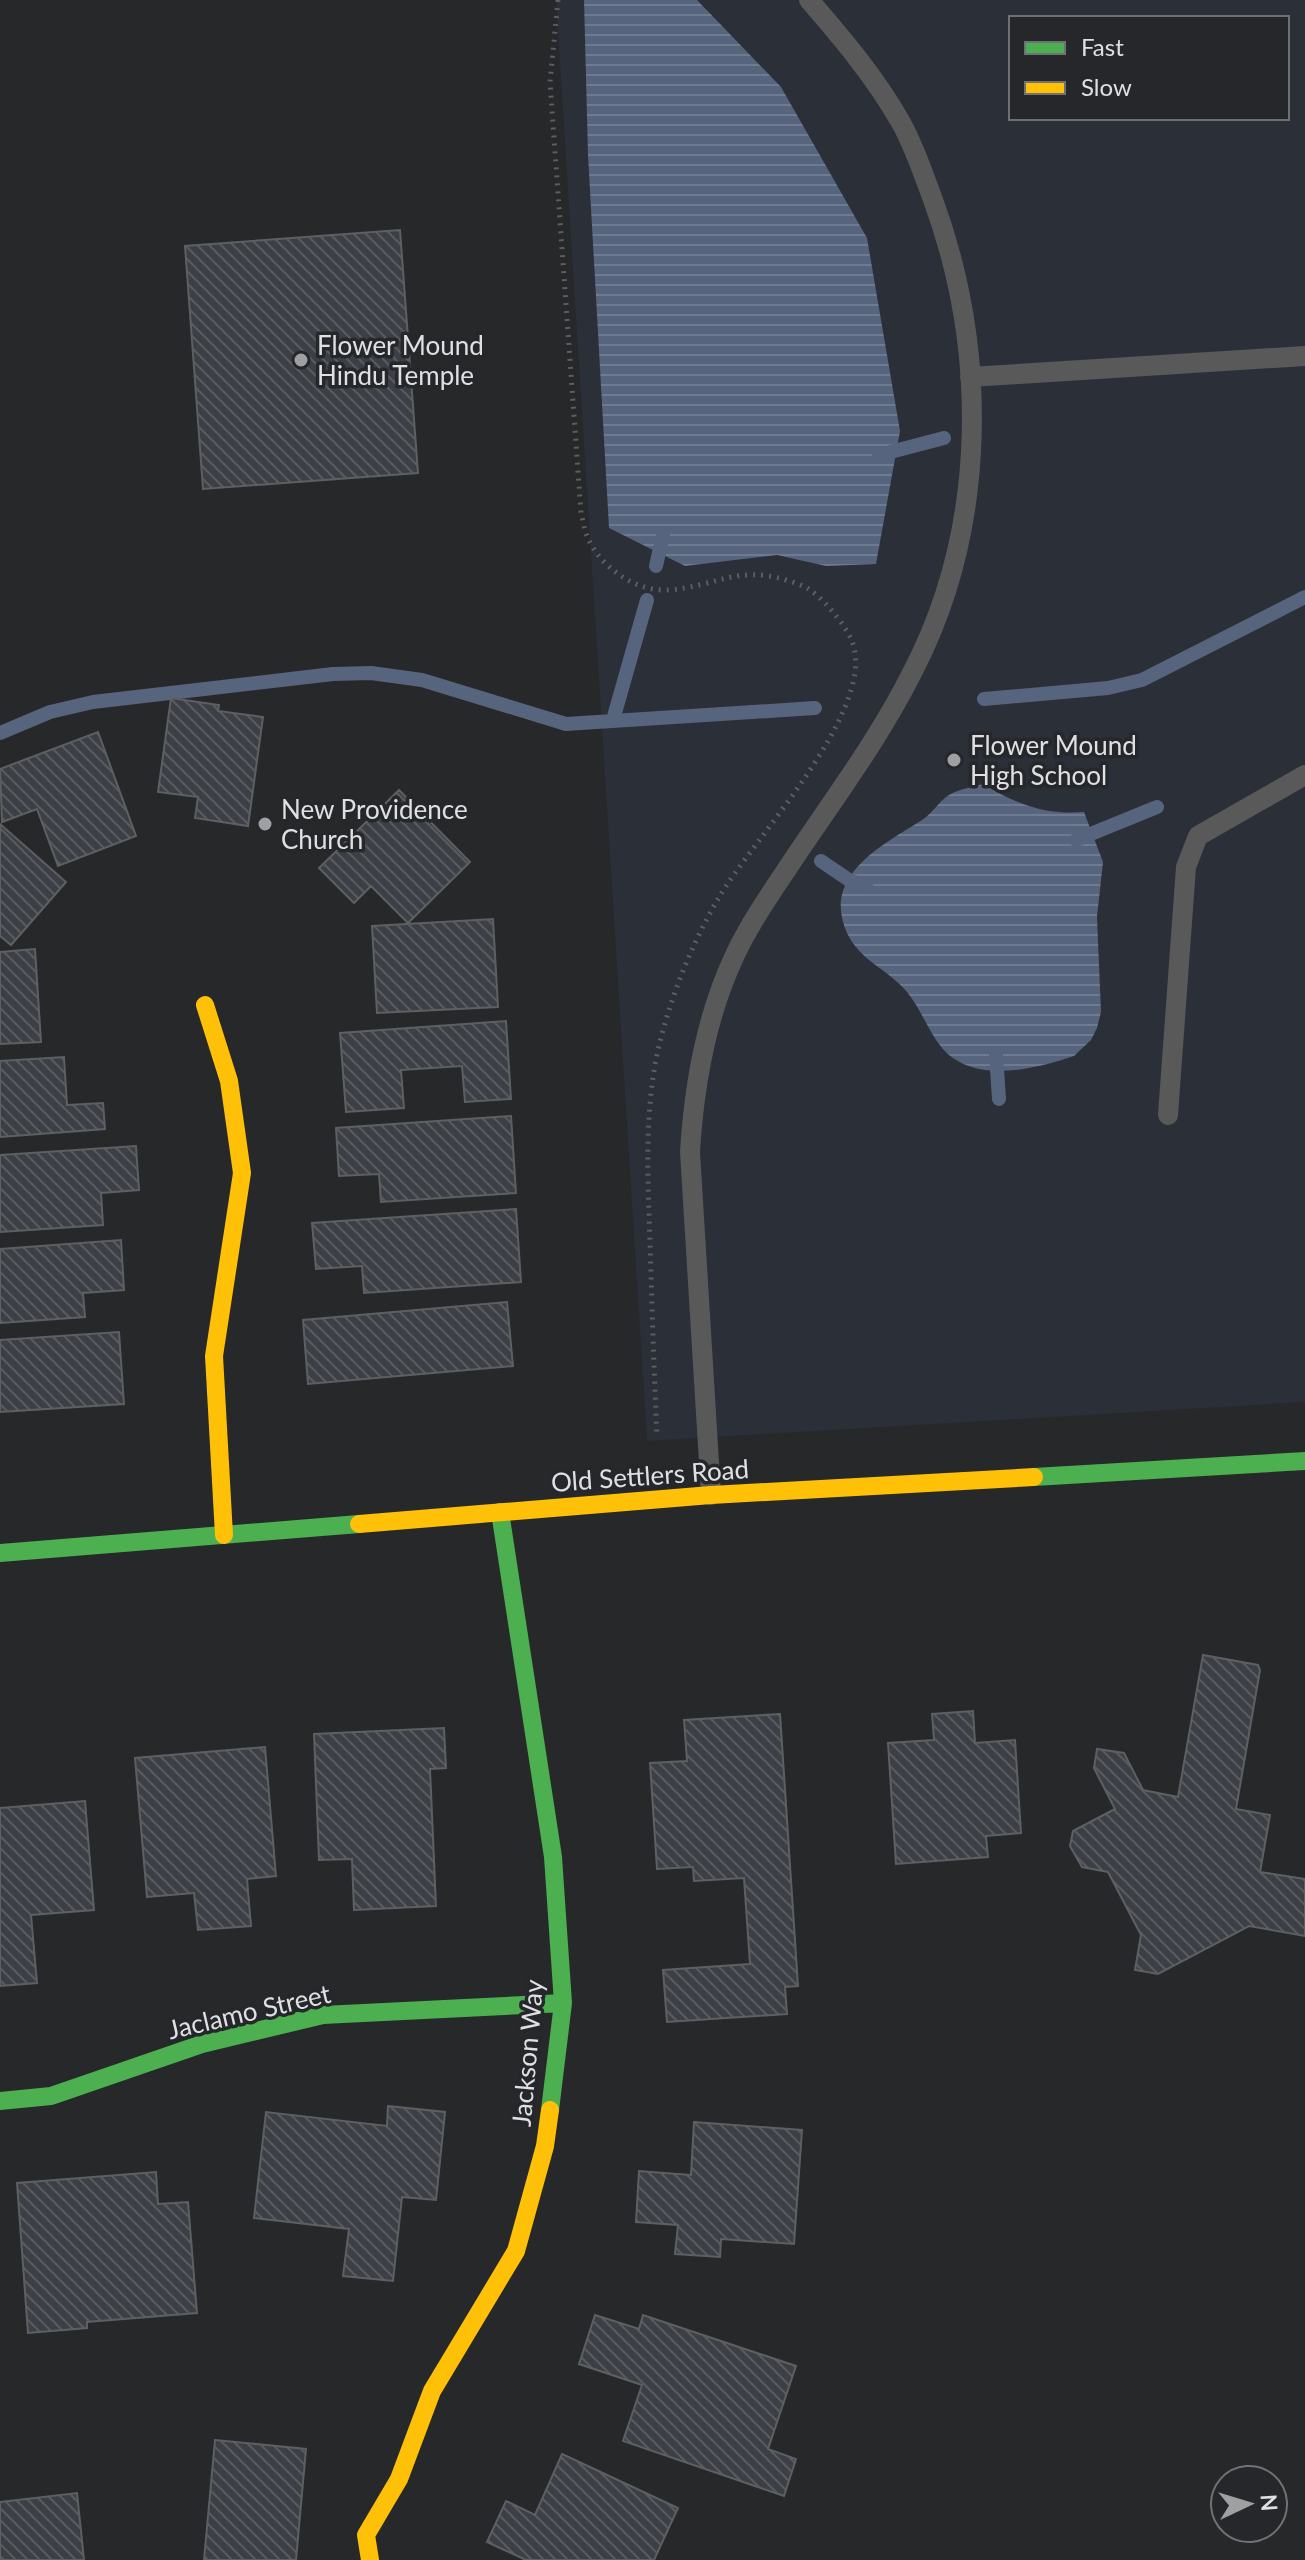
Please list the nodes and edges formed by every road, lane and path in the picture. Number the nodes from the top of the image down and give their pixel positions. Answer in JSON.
{"nodes":[{"id":1,"x":558,"y":0,"type":"edge"},
{"id":2,"x":809,"y":0,"type":"edge"},
{"id":3,"x":1305,"y":356,"type":"edge"},
{"id":4,"x":970,"y":377,"type":"junction"},
{"id":5,"x":1305,"y":775,"type":"edge"},
{"id":6,"x":205,"y":1005,"type":"dead end"},
{"id":7,"x":1168,"y":1115,"type":"dead end"},
{"id":8,"x":657,"y":1436,"type":"dead end"},
{"id":9,"x":1305,"y":1461,"type":"edge"},
{"id":10,"x":711,"y":1495,"type":"junction"},
{"id":11,"x":500,"y":1512,"type":"junction"},
{"id":12,"x":224,"y":1535,"type":"junction"},
{"id":13,"x":0,"y":1553,"type":"edge"},
{"id":14,"x":563,"y":2003,"type":"junction"},
{"id":15,"x":0,"y":2101,"type":"edge"},
{"id":16,"x":370,"y":2560,"type":"edge"}],
"edges":[{"from":1,"to":8,"type":"path"},
{"from":2,"to":4,"type":"lane"},
{"from":3,"to":4,"type":"lane"},
{"from":4,"to":10,"type":"lane"},
{"from":5,"to":7,"type":"lane"},
{"from":6,"to":12,"type":"street"},
{"from":9,"to":10,"type":"street","name":"Old Settlers Road"},
{"from":10,"to":11,"type":"street","name":"Old Settlers Road"},
{"from":11,"to":12,"type":"street","name":"Old Settlers Road"},
{"from":11,"to":14,"type":"street","name":"Jackson Way"},
{"from":12,"to":13,"type":"street","name":"Old Settlers Road"},
{"from":14,"to":15,"type":"street","name":"Jaclamo Street"},
{"from":14,"to":16,"type":"street","name":"Jackson Way"}]}
